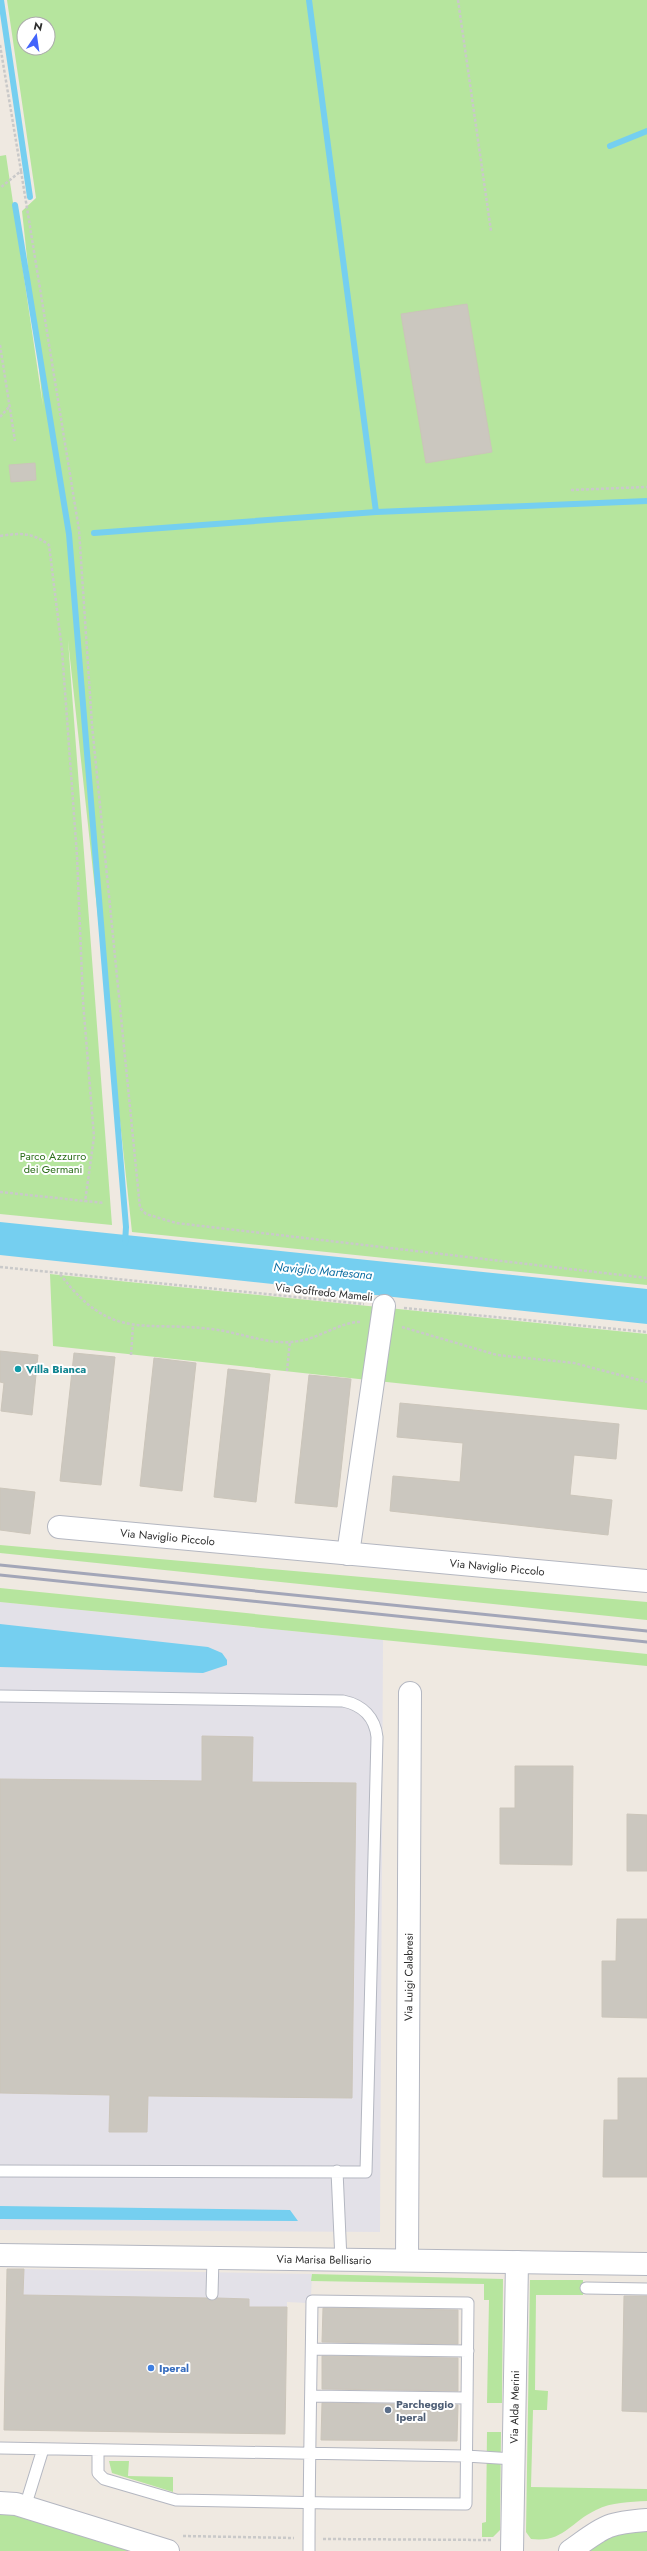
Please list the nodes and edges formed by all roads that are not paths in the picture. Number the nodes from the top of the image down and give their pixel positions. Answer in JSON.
{"nodes":[{"id":1,"x":383,"y":1314,"type":"road end"},
{"id":2,"x":59,"y":1527,"type":"dead end"},
{"id":3,"x":348,"y":1554,"type":"junction"},
{"id":4,"x":647,"y":1580,"type":"edge"},
{"id":5,"x":410,"y":1693,"type":"dead end"},
{"id":6,"x":0,"y":1696,"type":"edge"},
{"id":7,"x":0,"y":2171,"type":"edge"},
{"id":8,"x":337,"y":2171,"type":"junction"},
{"id":9,"x":0,"y":2255,"type":"edge"},
{"id":10,"x":213,"y":2258,"type":"junction"},
{"id":11,"x":342,"y":2260,"type":"junction"},
{"id":12,"x":407,"y":2260,"type":"junction"},
{"id":13,"x":517,"y":2262,"type":"junction"},
{"id":14,"x":647,"y":2264,"type":"edge"},
{"id":15,"x":586,"y":2288,"type":"dead end"},
{"id":16,"x":647,"y":2289,"type":"edge"},
{"id":17,"x":212,"y":2294,"type":"dead end"},
{"id":18,"x":312,"y":2349,"type":"junction"},
{"id":19,"x":468,"y":2351,"type":"junction"},
{"id":20,"x":311,"y":2396,"type":"junction"},
{"id":21,"x":467,"y":2398,"type":"junction"},
{"id":22,"x":0,"y":2448,"type":"edge"},
{"id":23,"x":43,"y":2448,"type":"junction"},
{"id":24,"x":98,"y":2450,"type":"junction"},
{"id":25,"x":310,"y":2454,"type":"junction"},
{"id":26,"x":466,"y":2456,"type":"junction"},
{"id":27,"x":514,"y":2459,"type":"junction"},
{"id":28,"x":0,"y":2502,"type":"edge"},
{"id":29,"x":310,"y":2502,"type":"junction"},
{"id":30,"x":26,"y":2507,"type":"junction"},
{"id":31,"x":647,"y":2520,"type":"edge"},
{"id":32,"x":173,"y":2543,"type":"edge"},
{"id":33,"x":505,"y":2544,"type":"edge"},
{"id":34,"x":309,"y":2551,"type":"edge"},
{"id":35,"x":570,"y":2551,"type":"edge"}],
"edges":[{"from":1,"to":3,"type":"street"},
{"from":2,"to":3,"type":"street","name":"Via Naviglio Piccolo"},
{"from":3,"to":4,"type":"street","name":"Via Naviglio Piccolo"},
{"from":5,"to":12,"type":"street","name":"Via Luigi Calabresi"},
{"from":6,"to":8,"type":"lane"},
{"from":7,"to":8,"type":"lane"},
{"from":8,"to":11,"type":"lane"},
{"from":9,"to":10,"type":"street","name":"Via Marisa Bellisario"},
{"from":10,"to":11,"type":"street","name":"Via Marisa Bellisario"},
{"from":10,"to":17,"type":"lane"},
{"from":11,"to":12,"type":"street","name":"Via Marisa Bellisario"},
{"from":12,"to":13,"type":"street","name":"Via Marisa Bellisario"},
{"from":13,"to":14,"type":"street","name":"Via Marisa Bellisario"},
{"from":13,"to":27,"type":"street","name":"Via Alda Merini"},
{"from":15,"to":16,"type":"lane"},
{"from":18,"to":19,"type":"lane"},
{"from":18,"to":19,"type":"lane"},
{"from":18,"to":20,"type":"lane"},
{"from":19,"to":21,"type":"lane"},
{"from":20,"to":21,"type":"lane"},
{"from":20,"to":25,"type":"lane"},
{"from":21,"to":26,"type":"lane"},
{"from":22,"to":23,"type":"lane"},
{"from":23,"to":24,"type":"lane"},
{"from":23,"to":30,"type":"lane"},
{"from":24,"to":25,"type":"lane"},
{"from":24,"to":29,"type":"lane"},
{"from":25,"to":26,"type":"lane"},
{"from":25,"to":29,"type":"lane"},
{"from":26,"to":27,"type":"lane"},
{"from":26,"to":29,"type":"lane"},
{"from":27,"to":33,"type":"street","name":"Via Alda Merini"},
{"from":28,"to":30,"type":"street"},
{"from":29,"to":34,"type":"lane"},
{"from":30,"to":32,"type":"street"},
{"from":31,"to":35,"type":"street"}]}
